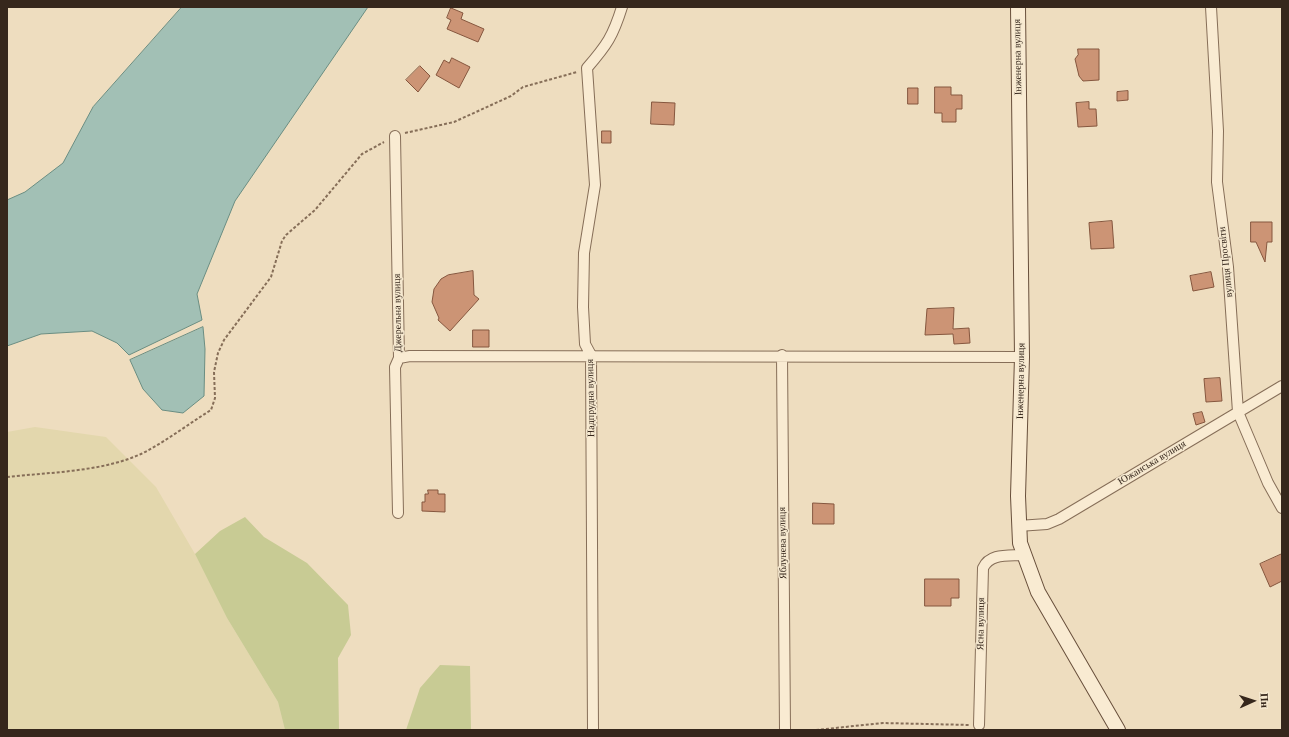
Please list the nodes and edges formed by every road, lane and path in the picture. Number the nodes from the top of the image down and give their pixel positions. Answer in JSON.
{"nodes":[{"id":1,"x":622,"y":7,"type":"edge"},
{"id":2,"x":1018,"y":7,"type":"edge"},
{"id":3,"x":1211,"y":7,"type":"edge"},
{"id":4,"x":587,"y":68,"type":"junction"},
{"id":5,"x":395,"y":136,"type":"junction"},
{"id":6,"x":591,"y":355,"type":"junction"},
{"id":7,"x":782,"y":355,"type":"junction"},
{"id":8,"x":1022,"y":357,"type":"junction"},
{"id":9,"x":399,"y":358,"type":"junction"},
{"id":10,"x":1282,"y":386,"type":"edge"},
{"id":11,"x":1238,"y":412,"type":"junction"},
{"id":12,"x":7,"y":477,"type":"edge"},
{"id":13,"x":1282,"y":508,"type":"edge"},
{"id":14,"x":398,"y":513,"type":"dead end"},
{"id":15,"x":1018,"y":526,"type":"junction"},
{"id":16,"x":1023,"y":555,"type":"junction"},
{"id":17,"x":979,"y":725,"type":"joint"},
{"id":18,"x":593,"y":730,"type":"edge"},
{"id":19,"x":785,"y":730,"type":"edge"},
{"id":20,"x":816,"y":730,"type":"edge"},
{"id":21,"x":1118,"y":730,"type":"edge"}],
"edges":[{"from":1,"to":4,"type":"street"},
{"from":2,"to":8,"type":"street","name":"Інженерна вулиця"},
{"from":3,"to":11,"type":"street","name":"вулиця Просвіти"},
{"from":4,"to":5,"type":"path"},
{"from":4,"to":6,"type":"street","name":"Надпрудна вулиця"},
{"from":5,"to":9,"type":"street","name":"Джерельна вулиця"},
{"from":5,"to":12,"type":"path"},
{"from":6,"to":7,"type":"street"},
{"from":6,"to":9,"type":"street"},
{"from":6,"to":18,"type":"street","name":"Надпрудна вулиця"},
{"from":7,"to":8,"type":"street"},
{"from":7,"to":19,"type":"street","name":"Яблунева вулиця"},
{"from":8,"to":15,"type":"street","name":"Інженерна вулиця"},
{"from":9,"to":14,"type":"street","name":"Джерельна вулиця"},
{"from":10,"to":11,"type":"street","name":"Южанська вулиця"},
{"from":11,"to":13,"type":"street","name":"вулиця Просвіти"},
{"from":11,"to":15,"type":"street","name":"Южанська вулиця"},
{"from":15,"to":16,"type":"street","name":"Інженерна вулиця"},
{"from":16,"to":17,"type":"street","name":"Ясна вулиця"},
{"from":16,"to":21,"type":"street","name":"Інженерна вулиця"},
{"from":17,"to":20,"type":"path"}]}
